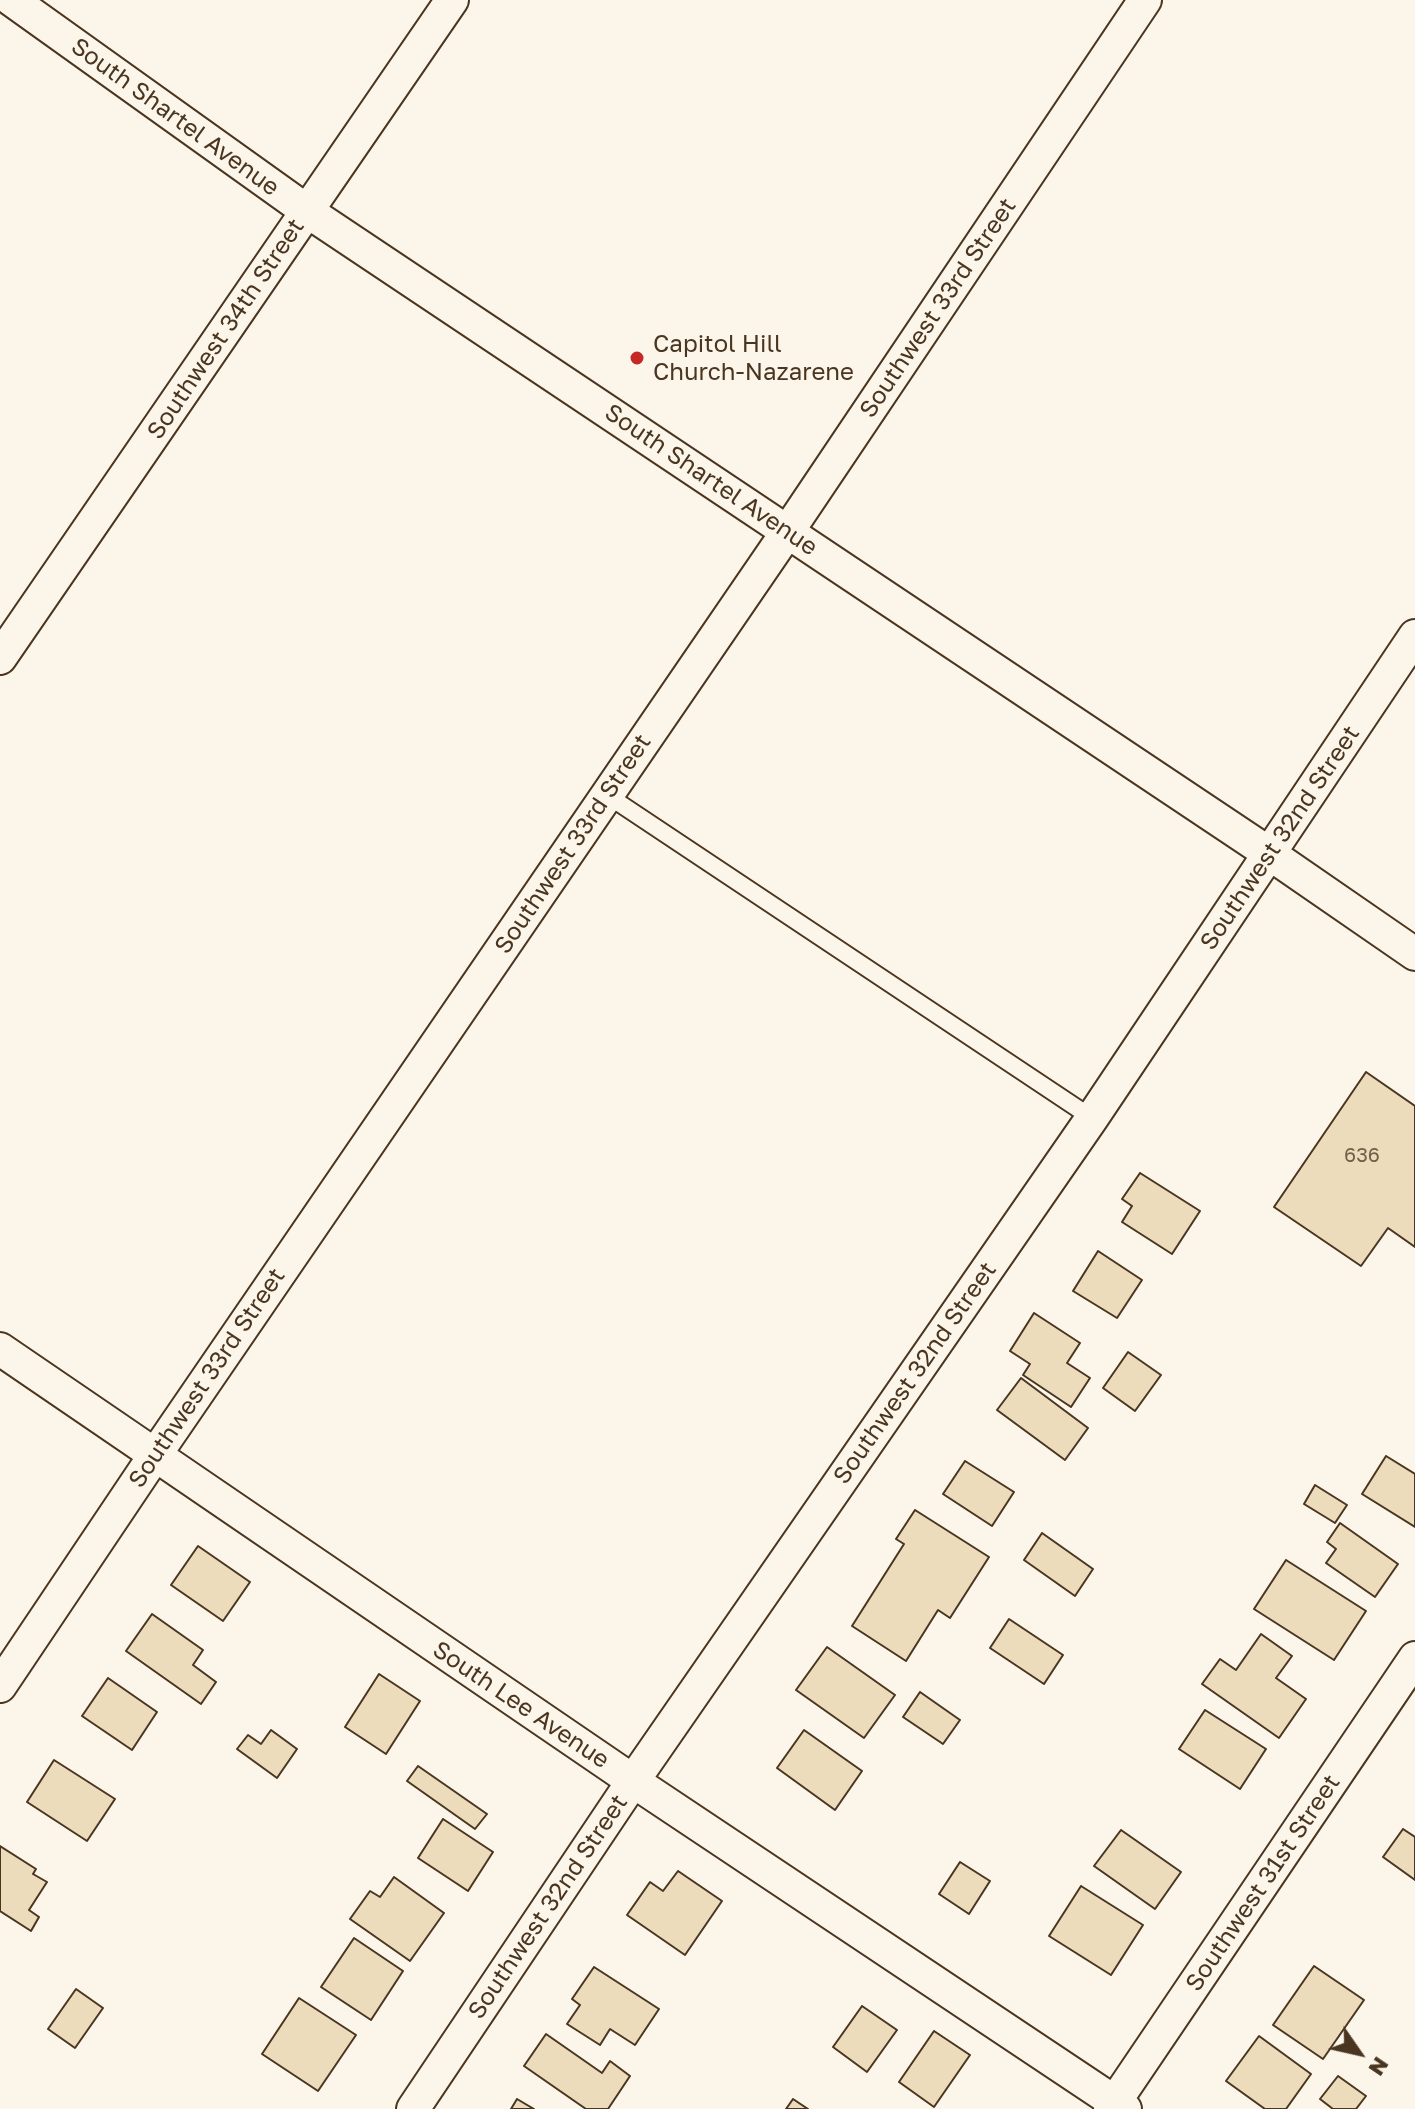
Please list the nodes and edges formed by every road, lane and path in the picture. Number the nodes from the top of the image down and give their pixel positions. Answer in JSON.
{"nodes":[{"id":1,"x":12,"y":0,"type":"edge"},
{"id":2,"x":452,"y":0,"type":"edge"},
{"id":3,"x":1145,"y":0,"type":"edge"},
{"id":4,"x":307,"y":211,"type":"junction"},
{"id":5,"x":788,"y":531,"type":"junction"},
{"id":6,"x":1415,"y":636,"type":"edge"},
{"id":7,"x":0,"y":658,"type":"edge"},
{"id":8,"x":607,"y":795,"type":"junction"},
{"id":9,"x":1270,"y":854,"type":"junction"},
{"id":10,"x":1415,"y":954,"type":"edge"},
{"id":11,"x":1092,"y":1118,"type":"junction"},
{"id":12,"x":0,"y":1349,"type":"edge"},
{"id":13,"x":155,"y":1455,"type":"junction"},
{"id":14,"x":1415,"y":1658,"type":"edge"},
{"id":15,"x":0,"y":1686,"type":"edge"},
{"id":16,"x":633,"y":1781,"type":"junction"},
{"id":17,"x":1117,"y":2107,"type":"edge"},
{"id":18,"x":413,"y":2109,"type":"edge"}],
"edges":[{"from":1,"to":4,"type":"street","name":"South Shartel Avenue"},
{"from":2,"to":4,"type":"street","name":"Southwest 34th Street"},
{"from":3,"to":5,"type":"street","name":"Southwest 33rd Street"},
{"from":4,"to":5,"type":"street","name":"South Shartel Avenue"},
{"from":4,"to":7,"type":"street","name":"Southwest 34th Street"},
{"from":5,"to":8,"type":"street","name":"Southwest 33rd Street"},
{"from":5,"to":9,"type":"street","name":"South Shartel Avenue"},
{"from":6,"to":9,"type":"street","name":"Southwest 32nd Street"},
{"from":8,"to":11,"type":"lane"},
{"from":8,"to":13,"type":"street","name":"Southwest 33rd Street"},
{"from":9,"to":10,"type":"street","name":"South Shartel Avenue"},
{"from":9,"to":11,"type":"street","name":"Southwest 32nd Street"},
{"from":11,"to":16,"type":"street","name":"Southwest 32nd Street"},
{"from":12,"to":13,"type":"street","name":"South Lee Avenue"},
{"from":13,"to":15,"type":"street","name":"Southwest 33rd Street"},
{"from":13,"to":16,"type":"street","name":"South Lee Avenue"},
{"from":14,"to":17,"type":"street","name":"Southwest 31st Street"},
{"from":16,"to":17,"type":"street","name":"South Lee Avenue"},
{"from":16,"to":18,"type":"street","name":"Southwest 32nd Street"}]}
